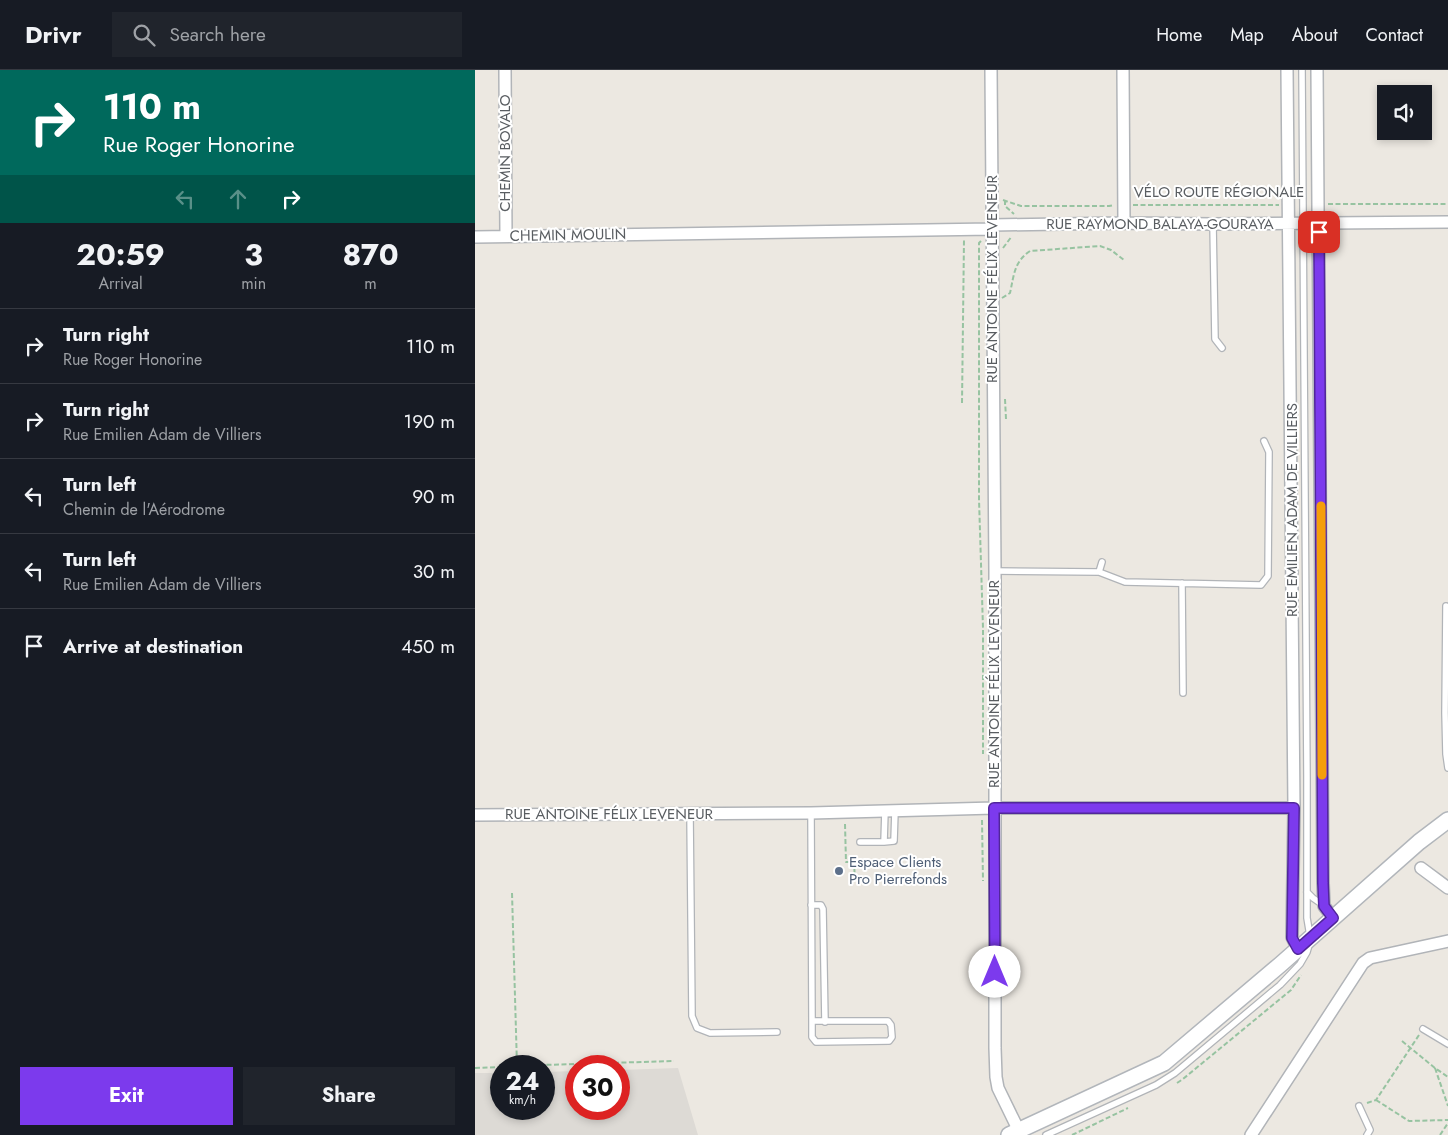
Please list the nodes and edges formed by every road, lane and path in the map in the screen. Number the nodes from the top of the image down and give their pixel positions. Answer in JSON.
{"nodes":[{"id":1,"x":505,"y":70,"type":"edge"},
{"id":2,"x":991,"y":70,"type":"edge"},
{"id":3,"x":1123,"y":70,"type":"edge"},
{"id":4,"x":1287,"y":70,"type":"edge"},
{"id":5,"x":1302,"y":70,"type":"edge"},
{"id":6,"x":1317,"y":70,"type":"edge"},
{"id":7,"x":992,"y":200,"type":"junction"},
{"id":8,"x":1005,"y":200,"type":"junction"},
{"id":9,"x":1288,"y":202,"type":"junction"},
{"id":10,"x":1318,"y":203,"type":"junction"},
{"id":11,"x":1125,"y":204,"type":"junction"},
{"id":12,"x":1448,"y":204,"type":"edge"},
{"id":13,"x":1137,"y":210,"type":"dead end"},
{"id":14,"x":1114,"y":211,"type":"dead end"},
{"id":15,"x":1014,"y":214,"type":"dead end"},
{"id":16,"x":1319,"y":222,"type":"junction"},
{"id":17,"x":1448,"y":222,"type":"edge"},
{"id":18,"x":1124,"y":223,"type":"junction"},
{"id":19,"x":1303,"y":223,"type":"junction"},
{"id":20,"x":1213,"y":224,"type":"junction"},
{"id":21,"x":1289,"y":224,"type":"junction"},
{"id":22,"x":992,"y":227,"type":"junction"},
{"id":23,"x":964,"y":230,"type":"junction"},
{"id":24,"x":1013,"y":234,"type":"dead end"},
{"id":25,"x":506,"y":236,"type":"junction"},
{"id":26,"x":475,"y":237,"type":"edge"},
{"id":27,"x":999,"y":250,"type":"dead end"},
{"id":28,"x":1124,"y":260,"type":"dead end"},
{"id":29,"x":1004,"y":288,"type":"dead end"},
{"id":30,"x":998,"y":298,"type":"junction"},
{"id":31,"x":1222,"y":348,"type":"dead end"},
{"id":32,"x":1005,"y":392,"type":"dead end"},
{"id":33,"x":962,"y":403,"type":"dead end"},
{"id":34,"x":1005,"y":419,"type":"dead end"},
{"id":35,"x":1265,"y":441,"type":"dead end"},
{"id":36,"x":1102,"y":562,"type":"dead end"},
{"id":37,"x":995,"y":571,"type":"junction"},
{"id":38,"x":1099,"y":572,"type":"junction"},
{"id":39,"x":1182,"y":583,"type":"junction"},
{"id":40,"x":1446,"y":606,"type":"dead end"},
{"id":41,"x":1183,"y":693,"type":"dead end"},
{"id":42,"x":983,"y":755,"type":"dead end"},
{"id":43,"x":1448,"y":768,"type":"edge"},
{"id":44,"x":994,"y":808,"type":"junction"},
{"id":45,"x":1294,"y":808,"type":"junction"},
{"id":46,"x":890,"y":811,"type":"junction"},
{"id":47,"x":811,"y":813,"type":"junction"},
{"id":48,"x":690,"y":814,"type":"junction"},
{"id":49,"x":475,"y":815,"type":"edge"},
{"id":50,"x":1448,"y":820,"type":"edge"},
{"id":51,"x":845,"y":821,"type":"dead end"},
{"id":52,"x":861,"y":842,"type":"dead end"},
{"id":53,"x":884,"y":842,"type":"junction"},
{"id":54,"x":1421,"y":868,"type":"dead end"},
{"id":55,"x":855,"y":881,"type":"dead end"},
{"id":56,"x":1448,"y":888,"type":"edge"},
{"id":57,"x":1307,"y":892,"type":"junction"},
{"id":58,"x":511,"y":893,"type":"dead end"},
{"id":59,"x":811,"y":905,"type":"junction"},
{"id":60,"x":1329,"y":912,"type":"junction"},
{"id":61,"x":1310,"y":938,"type":"junction"},
{"id":62,"x":1448,"y":941,"type":"edge"},
{"id":63,"x":1298,"y":949,"type":"junction"},
{"id":64,"x":811,"y":1021,"type":"junction"},
{"id":65,"x":825,"y":1022,"type":"junction"},
{"id":66,"x":1423,"y":1029,"type":"joint"},
{"id":67,"x":777,"y":1032,"type":"dead end"},
{"id":68,"x":1402,"y":1041,"type":"dead end"},
{"id":69,"x":1448,"y":1044,"type":"edge"},
{"id":70,"x":1411,"y":1048,"type":"junction"},
{"id":71,"x":517,"y":1055,"type":"edge"},
{"id":72,"x":674,"y":1061,"type":"dead end"},
{"id":73,"x":555,"y":1065,"type":"edge"},
{"id":74,"x":490,"y":1067,"type":"edge"},
{"id":75,"x":475,"y":1068,"type":"edge"},
{"id":76,"x":1435,"y":1068,"type":"junction"},
{"id":77,"x":1448,"y":1077,"type":"edge"},
{"id":78,"x":1376,"y":1100,"type":"junction"},
{"id":79,"x":1359,"y":1106,"type":"joint"},
{"id":80,"x":1448,"y":1106,"type":"edge"},
{"id":81,"x":1448,"y":1122,"type":"edge"},
{"id":82,"x":1014,"y":1133,"type":"edge"},
{"id":83,"x":1047,"y":1135,"type":"edge"},
{"id":84,"x":1251,"y":1135,"type":"edge"},
{"id":85,"x":1367,"y":1135,"type":"edge"},
{"id":86,"x":1440,"y":1135,"type":"edge"}],
"edges":[{"from":1,"to":25,"type":"street","name":"CHEMIN BOVALO"},
{"from":2,"to":7,"type":"street","name":"RUE ANTOINE FÉLIX LEVENEUR"},
{"from":3,"to":11,"type":"street"},
{"from":4,"to":9,"type":"street","name":"RUE EMILIEN ADAM DE VILLIERS"},
{"from":5,"to":19,"type":"lane"},
{"from":6,"to":10,"type":"street","name":"RUE EMILIEN ADAM DE VILLIERS"},
{"from":7,"to":8,"type":"path","name":"VÉLO ROUTE RÉGIONALE"},
{"from":7,"to":22,"type":"street","name":"RUE ANTOINE FÉLIX LEVENEUR"},
{"from":8,"to":11,"type":"path","name":"VÉLO ROUTE RÉGIONALE"},
{"from":8,"to":15,"type":"path"},
{"from":9,"to":11,"type":"path","name":"VÉLO ROUTE RÉGIONALE"},
{"from":9,"to":21,"type":"street","name":"RUE EMILIEN ADAM DE VILLIERS"},
{"from":10,"to":12,"type":"path","name":"VÉLO ROUTE RÉGIONALE"},
{"from":10,"to":16,"type":"street","name":"RUE EMILIEN ADAM DE VILLIERS"},
{"from":11,"to":13,"type":"path"},
{"from":11,"to":14,"type":"path"},
{"from":11,"to":18,"type":"street"},
{"from":16,"to":17,"type":"street","name":"RUE RAYMOND BALAYA-GOURAYA"},
{"from":16,"to":19,"type":"street","name":"RUE RAYMOND BALAYA-GOURAYA"},
{"from":16,"to":60,"type":"street","name":"RUE EMILIEN ADAM DE VILLIERS"},
{"from":18,"to":20,"type":"street","name":"RUE RAYMOND BALAYA-GOURAYA"},
{"from":18,"to":22,"type":"street","name":"RUE RAYMOND BALAYA-GOURAYA"},
{"from":19,"to":21,"type":"street","name":"RUE RAYMOND BALAYA-GOURAYA"},
{"from":19,"to":57,"type":"lane"},
{"from":20,"to":21,"type":"street","name":"RUE RAYMOND BALAYA-GOURAYA"},
{"from":20,"to":31,"type":"lane"},
{"from":21,"to":45,"type":"street","name":"RUE EMILIEN ADAM DE VILLIERS"},
{"from":22,"to":23,"type":"street","name":"RUE RAYMOND BALAYA-GOURAYA"},
{"from":22,"to":30,"type":"street","name":"RUE ANTOINE FÉLIX LEVENEUR"},
{"from":22,"to":42,"type":"path"},
{"from":23,"to":25,"type":"street","name":"CHEMIN MOULIN"},
{"from":23,"to":33,"type":"path"},
{"from":24,"to":27,"type":"path"},
{"from":25,"to":26,"type":"street","name":"CHEMIN MOULIN"},
{"from":28,"to":30,"type":"path"},
{"from":29,"to":30,"type":"path"},
{"from":30,"to":37,"type":"street","name":"RUE ANTOINE FÉLIX LEVENEUR"},
{"from":32,"to":34,"type":"path"},
{"from":35,"to":39,"type":"lane"},
{"from":36,"to":38,"type":"lane"},
{"from":37,"to":38,"type":"lane"},
{"from":37,"to":44,"type":"street","name":"RUE ANTOINE FÉLIX LEVENEUR"},
{"from":38,"to":39,"type":"lane"},
{"from":39,"to":41,"type":"lane"},
{"from":40,"to":43,"type":"lane"},
{"from":44,"to":45,"type":"street"},
{"from":44,"to":46,"type":"street","name":"RUE ANTOINE FÉLIX LEVENEUR"},
{"from":44,"to":82,"type":"street"},
{"from":45,"to":63,"type":"street","name":"RUE EMILIEN ADAM DE VILLIERS"},
{"from":46,"to":47,"type":"street","name":"RUE ANTOINE FÉLIX LEVENEUR"},
{"from":46,"to":53,"type":"lane"},
{"from":46,"to":53,"type":"lane"},
{"from":47,"to":48,"type":"street","name":"RUE ANTOINE FÉLIX LEVENEUR"},
{"from":47,"to":59,"type":"lane"},
{"from":48,"to":49,"type":"street","name":"RUE ANTOINE FÉLIX LEVENEUR"},
{"from":48,"to":67,"type":"lane"},
{"from":50,"to":60,"type":"main road"},
{"from":51,"to":55,"type":"path"},
{"from":52,"to":53,"type":"lane"},
{"from":54,"to":56,"type":"street"},
{"from":57,"to":60,"type":"lane"},
{"from":57,"to":61,"type":"lane"},
{"from":58,"to":71,"type":"path"},
{"from":59,"to":64,"type":"lane"},
{"from":59,"to":65,"type":"lane"},
{"from":60,"to":61,"type":"main road"},
{"from":61,"to":63,"type":"main road"},
{"from":61,"to":83,"type":"lane"},
{"from":62,"to":84,"type":"street"},
{"from":63,"to":82,"type":"main road"},
{"from":64,"to":65,"type":"lane"},
{"from":64,"to":65,"type":"lane"},
{"from":66,"to":69,"type":"lane"},
{"from":66,"to":70,"type":"path"},
{"from":68,"to":70,"type":"path"},
{"from":70,"to":76,"type":"path"},
{"from":70,"to":78,"type":"path"},
{"from":72,"to":73,"type":"path"},
{"from":74,"to":75,"type":"path"},
{"from":76,"to":77,"type":"path"},
{"from":76,"to":80,"type":"path"},
{"from":78,"to":79,"type":"path"},
{"from":78,"to":81,"type":"path"},
{"from":79,"to":85,"type":"lane"},
{"from":81,"to":86,"type":"path"}]}
